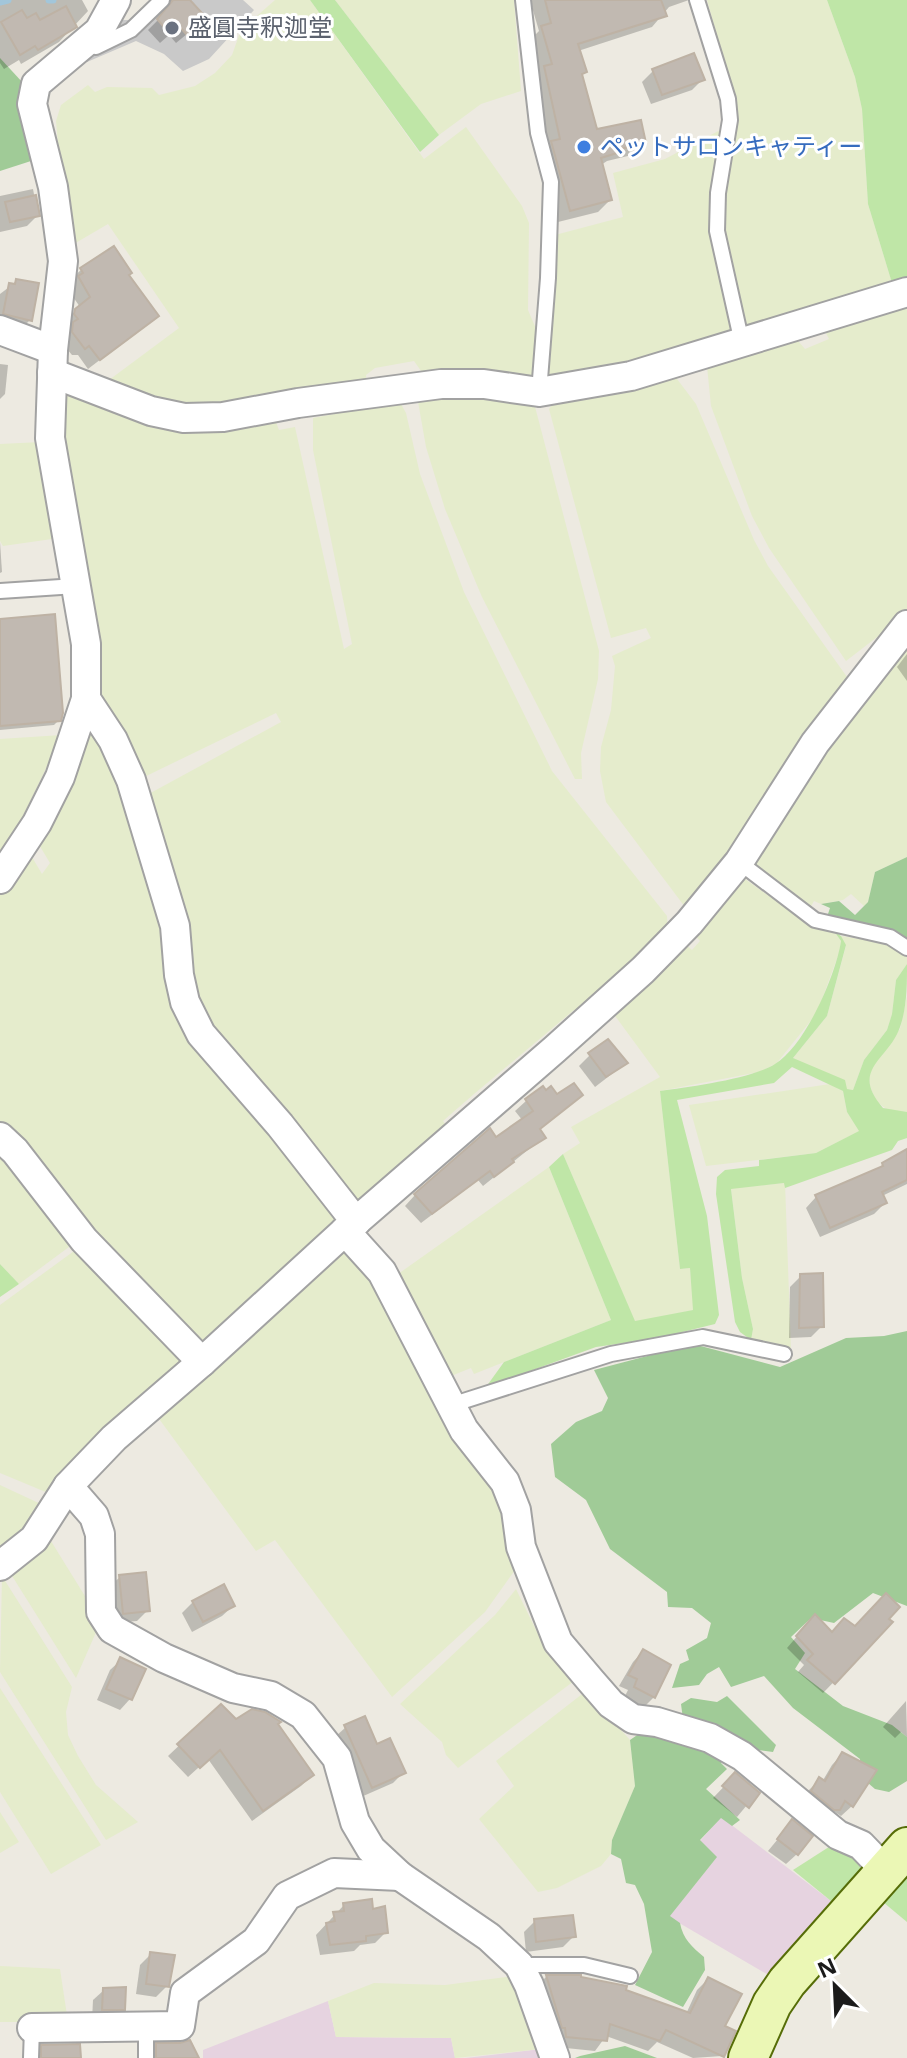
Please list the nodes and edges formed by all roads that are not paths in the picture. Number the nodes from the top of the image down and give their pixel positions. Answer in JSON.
{"nodes":[{"id":1,"x":116,"y":0,"type":"edge"},
{"id":2,"x":162,"y":0,"type":"edge"},
{"id":3,"x":523,"y":0,"type":"edge"},
{"id":4,"x":697,"y":0,"type":"edge"},
{"id":5,"x":84,"y":44,"type":"junction"},
{"id":6,"x":907,"y":292,"type":"edge"},
{"id":7,"x":0,"y":330,"type":"edge"},
{"id":8,"x":742,"y":343,"type":"junction"},
{"id":9,"x":53,"y":362,"type":"junction"},
{"id":10,"x":539,"y":392,"type":"junction"},
{"id":11,"x":76,"y":586,"type":"junction"},
{"id":12,"x":0,"y":591,"type":"edge"},
{"id":13,"x":907,"y":625,"type":"edge"},
{"id":14,"x":86,"y":699,"type":"junction"},
{"id":15,"x":739,"y":862,"type":"junction"},
{"id":16,"x":0,"y":879,"type":"edge"},
{"id":17,"x":907,"y":948,"type":"edge"},
{"id":18,"x":0,"y":1137,"type":"edge"},
{"id":19,"x":350,"y":1226,"type":"junction"},
{"id":20,"x":784,"y":1354,"type":"dead end"},
{"id":21,"x":202,"y":1362,"type":"junction"},
{"id":22,"x":451,"y":1405,"type":"junction"},
{"id":23,"x":68,"y":1486,"type":"junction"},
{"id":24,"x":0,"y":1566,"type":"edge"},
{"id":25,"x":896,"y":1858,"type":"edge"},
{"id":26,"x":400,"y":1876,"type":"junction"},
{"id":27,"x":519,"y":1965,"type":"junction"},
{"id":28,"x":630,"y":1976,"type":"dead end"},
{"id":29,"x":146,"y":2026,"type":"junction"},
{"id":30,"x":32,"y":2028,"type":"joint"},
{"id":31,"x":31,"y":2058,"type":"edge"},
{"id":32,"x":146,"y":2058,"type":"edge"},
{"id":33,"x":555,"y":2058,"type":"edge"},
{"id":34,"x":748,"y":2058,"type":"edge"}],
"edges":[{"from":1,"to":5,"type":"street"},
{"from":2,"to":5,"type":"lane"},
{"from":3,"to":10,"type":"lane"},
{"from":4,"to":8,"type":"lane"},
{"from":5,"to":9,"type":"street"},
{"from":6,"to":8,"type":"street"},
{"from":7,"to":9,"type":"street"},
{"from":8,"to":10,"type":"street"},
{"from":9,"to":10,"type":"street"},
{"from":9,"to":11,"type":"street"},
{"from":11,"to":12,"type":"lane"},
{"from":11,"to":14,"type":"street"},
{"from":13,"to":15,"type":"street"},
{"from":14,"to":16,"type":"street"},
{"from":14,"to":19,"type":"street"},
{"from":15,"to":17,"type":"lane"},
{"from":15,"to":19,"type":"street"},
{"from":18,"to":21,"type":"street"},
{"from":19,"to":21,"type":"street"},
{"from":19,"to":22,"type":"street"},
{"from":20,"to":22,"type":"lane"},
{"from":21,"to":23,"type":"street"},
{"from":22,"to":25,"type":"street"},
{"from":23,"to":24,"type":"street"},
{"from":23,"to":26,"type":"street"},
{"from":25,"to":34,"type":"street"},
{"from":26,"to":27,"type":"street"},
{"from":26,"to":29,"type":"street"},
{"from":27,"to":28,"type":"lane"},
{"from":27,"to":33,"type":"street"},
{"from":29,"to":30,"type":"street"},
{"from":29,"to":32,"type":"lane"},
{"from":30,"to":31,"type":"lane"}]}
